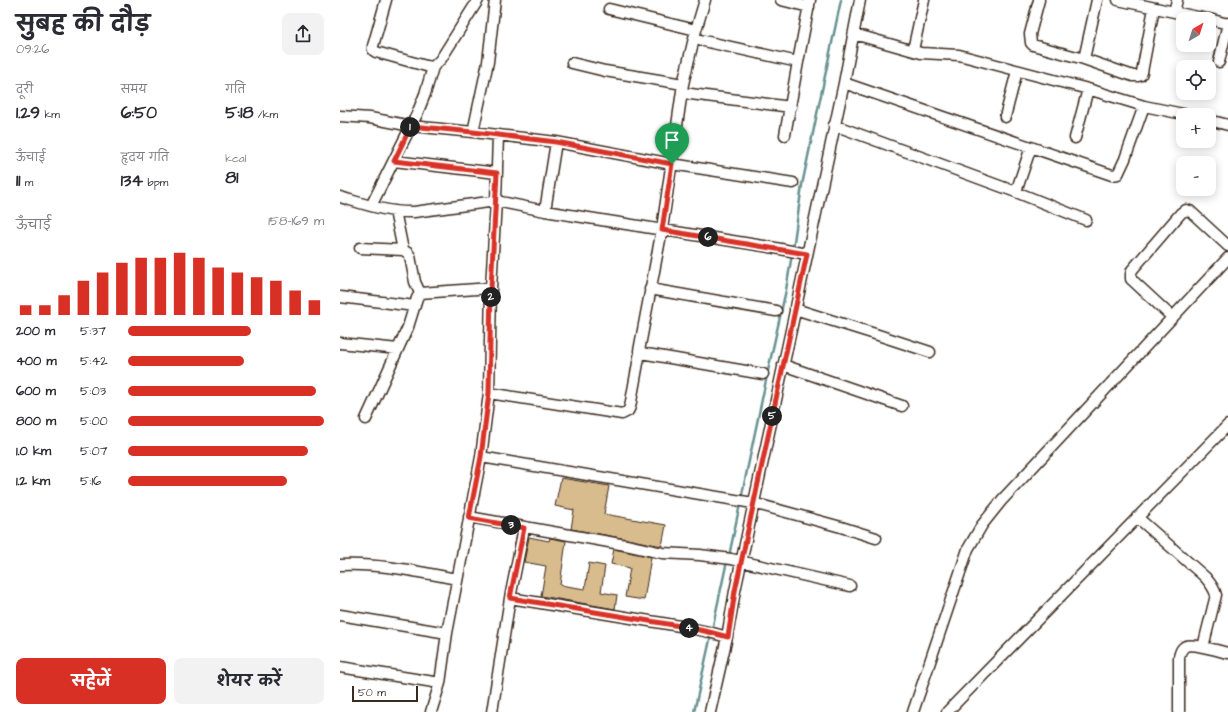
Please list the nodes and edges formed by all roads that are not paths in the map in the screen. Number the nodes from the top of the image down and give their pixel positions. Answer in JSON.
{"nodes":[{"id":1,"x":386,"y":0,"type":"edge"},
{"id":2,"x":478,"y":0,"type":"edge"},
{"id":3,"x":495,"y":0,"type":"edge"},
{"id":4,"x":705,"y":0,"type":"edge"},
{"id":5,"x":781,"y":0,"type":"edge"},
{"id":6,"x":860,"y":0,"type":"edge"},
{"id":7,"x":924,"y":0,"type":"edge"},
{"id":8,"x":1039,"y":0,"type":"edge"},
{"id":9,"x":1097,"y":0,"type":"edge"},
{"id":10,"x":1118,"y":0,"type":"edge"},
{"id":11,"x":1177,"y":0,"type":"edge"},
{"id":12,"x":809,"y":4,"type":"edge"},
{"id":13,"x":1154,"y":8,"type":"junction"},
{"id":14,"x":609,"y":9,"type":"dead end"},
{"id":15,"x":1174,"y":12,"type":"joint"},
{"id":16,"x":1216,"y":21,"type":"edge"},
{"id":17,"x":1228,"y":23,"type":"edge"},
{"id":18,"x":695,"y":34,"type":"junction"},
{"id":19,"x":854,"y":34,"type":"junction"},
{"id":20,"x":913,"y":50,"type":"junction"},
{"id":21,"x":1084,"y":59,"type":"junction"},
{"id":22,"x":798,"y":62,"type":"junction"},
{"id":23,"x":1219,"y":62,"type":"dead end"},
{"id":24,"x":572,"y":63,"type":"dead end"},
{"id":25,"x":432,"y":67,"type":"junction"},
{"id":26,"x":1017,"y":71,"type":"junction"},
{"id":27,"x":844,"y":83,"type":"junction"},
{"id":28,"x":683,"y":88,"type":"junction"},
{"id":29,"x":1088,"y":89,"type":"junction"},
{"id":30,"x":1144,"y":106,"type":"junction"},
{"id":31,"x":791,"y":107,"type":"junction"},
{"id":32,"x":1176,"y":113,"type":"edge"},
{"id":33,"x":340,"y":116,"type":"edge"},
{"id":34,"x":1005,"y":117,"type":"dead end"},
{"id":35,"x":1216,"y":122,"type":"edge"},
{"id":36,"x":834,"y":125,"type":"junction"},
{"id":37,"x":1228,"y":125,"type":"edge"},
{"id":38,"x":411,"y":126,"type":"junction"},
{"id":39,"x":473,"y":132,"type":"junction"},
{"id":40,"x":498,"y":135,"type":"junction"},
{"id":41,"x":785,"y":135,"type":"dead end"},
{"id":42,"x":1075,"y":138,"type":"dead end"},
{"id":43,"x":556,"y":142,"type":"junction"},
{"id":44,"x":1031,"y":146,"type":"junction"},
{"id":45,"x":394,"y":161,"type":"junction"},
{"id":46,"x":672,"y":164,"type":"junction"},
{"id":47,"x":497,"y":173,"type":"junction"},
{"id":48,"x":793,"y":183,"type":"dead end"},
{"id":49,"x":1016,"y":192,"type":"junction"},
{"id":50,"x":340,"y":197,"type":"edge"},
{"id":51,"x":496,"y":201,"type":"junction"},
{"id":52,"x":372,"y":206,"type":"junction"},
{"id":53,"x":395,"y":211,"type":"junction"},
{"id":54,"x":545,"y":211,"type":"junction"},
{"id":55,"x":1086,"y":220,"type":"dead end"},
{"id":56,"x":662,"y":230,"type":"junction"},
{"id":57,"x":1228,"y":246,"type":"edge"},
{"id":58,"x":360,"y":248,"type":"dead end"},
{"id":59,"x":403,"y":250,"type":"junction"},
{"id":60,"x":803,"y":253,"type":"junction"},
{"id":61,"x":1228,"y":258,"type":"edge"},
{"id":62,"x":491,"y":288,"type":"junction"},
{"id":63,"x":650,"y":288,"type":"junction"},
{"id":64,"x":420,"y":294,"type":"junction"},
{"id":65,"x":340,"y":297,"type":"edge"},
{"id":66,"x":415,"y":306,"type":"junction"},
{"id":67,"x":795,"y":309,"type":"junction"},
{"id":68,"x":776,"y":311,"type":"dead end"},
{"id":69,"x":1172,"y":318,"type":"junction"},
{"id":70,"x":340,"y":343,"type":"edge"},
{"id":71,"x":398,"y":349,"type":"junction"},
{"id":72,"x":640,"y":352,"type":"junction"},
{"id":73,"x":930,"y":352,"type":"dead end"},
{"id":74,"x":783,"y":365,"type":"junction"},
{"id":75,"x":763,"y":374,"type":"dead end"},
{"id":76,"x":489,"y":393,"type":"junction"},
{"id":77,"x":902,"y":406,"type":"dead end"},
{"id":78,"x":366,"y":419,"type":"dead end"},
{"id":79,"x":1228,"y":425,"type":"edge"},
{"id":80,"x":481,"y":457,"type":"junction"},
{"id":81,"x":746,"y":502,"type":"junction"},
{"id":82,"x":1137,"y":517,"type":"junction"},
{"id":83,"x":469,"y":518,"type":"junction"},
{"id":84,"x":524,"y":528,"type":"junction"},
{"id":85,"x":876,"y":538,"type":"dead end"},
{"id":86,"x":736,"y":560,"type":"junction"},
{"id":87,"x":340,"y":565,"type":"edge"},
{"id":88,"x":457,"y":579,"type":"junction"},
{"id":89,"x":850,"y":586,"type":"dead end"},
{"id":90,"x":510,"y":598,"type":"junction"},
{"id":91,"x":340,"y":615,"type":"edge"},
{"id":92,"x":447,"y":633,"type":"junction"},
{"id":93,"x":718,"y":634,"type":"junction"},
{"id":94,"x":1203,"y":647,"type":"junction"},
{"id":95,"x":1228,"y":653,"type":"edge"},
{"id":96,"x":340,"y":667,"type":"edge"},
{"id":97,"x":440,"y":683,"type":"junction"},
{"id":98,"x":431,"y":712,"type":"edge"},
{"id":99,"x":492,"y":712,"type":"edge"},
{"id":100,"x":710,"y":712,"type":"edge"},
{"id":101,"x":913,"y":712,"type":"edge"},
{"id":102,"x":947,"y":712,"type":"edge"},
{"id":103,"x":1179,"y":712,"type":"edge"}],
"edges":[{"from":1,"to":25,"type":"street"},
{"from":2,"to":25,"type":"street"},
{"from":3,"to":39,"type":"street"},
{"from":4,"to":18,"type":"street"},
{"from":5,"to":12,"type":"street"},
{"from":6,"to":19,"type":"street"},
{"from":7,"to":20,"type":"street"},
{"from":8,"to":21,"type":"street"},
{"from":9,"to":21,"type":"street"},
{"from":10,"to":13,"type":"street"},
{"from":11,"to":15,"type":"street"},
{"from":12,"to":22,"type":"street"},
{"from":13,"to":15,"type":"street"},
{"from":13,"to":21,"type":"street"},
{"from":14,"to":18,"type":"street"},
{"from":16,"to":17,"type":"street"},
{"from":17,"to":23,"type":"street"},
{"from":18,"to":22,"type":"street"},
{"from":18,"to":28,"type":"street"},
{"from":19,"to":20,"type":"street"},
{"from":19,"to":27,"type":"street"},
{"from":20,"to":26,"type":"street"},
{"from":22,"to":31,"type":"street"},
{"from":24,"to":28,"type":"street"},
{"from":25,"to":38,"type":"street"},
{"from":26,"to":29,"type":"street"},
{"from":26,"to":34,"type":"street"},
{"from":27,"to":36,"type":"street"},
{"from":27,"to":44,"type":"street"},
{"from":28,"to":31,"type":"street"},
{"from":28,"to":46,"type":"street"},
{"from":29,"to":30,"type":"street"},
{"from":29,"to":42,"type":"street"},
{"from":30,"to":32,"type":"street"},
{"from":30,"to":44,"type":"street"},
{"from":31,"to":41,"type":"street"},
{"from":33,"to":38,"type":"street"},
{"from":35,"to":37,"type":"street"},
{"from":36,"to":49,"type":"street"},
{"from":36,"to":60,"type":"street"},
{"from":38,"to":39,"type":"street"},
{"from":38,"to":45,"type":"street"},
{"from":39,"to":40,"type":"street"},
{"from":40,"to":43,"type":"street"},
{"from":40,"to":47,"type":"street"},
{"from":43,"to":46,"type":"street"},
{"from":43,"to":54,"type":"street"},
{"from":44,"to":49,"type":"street"},
{"from":45,"to":47,"type":"street"},
{"from":45,"to":52,"type":"street"},
{"from":46,"to":48,"type":"street"},
{"from":46,"to":56,"type":"street"},
{"from":47,"to":51,"type":"street"},
{"from":49,"to":55,"type":"street"},
{"from":50,"to":52,"type":"street"},
{"from":51,"to":53,"type":"street"},
{"from":51,"to":54,"type":"street"},
{"from":51,"to":62,"type":"street"},
{"from":52,"to":53,"type":"street"},
{"from":53,"to":59,"type":"street"},
{"from":54,"to":56,"type":"street"},
{"from":56,"to":60,"type":"street"},
{"from":56,"to":63,"type":"street"},
{"from":57,"to":69,"type":"street"},
{"from":58,"to":59,"type":"street"},
{"from":59,"to":64,"type":"street"},
{"from":60,"to":67,"type":"street"},
{"from":61,"to":69,"type":"street"},
{"from":62,"to":64,"type":"street"},
{"from":62,"to":76,"type":"street"},
{"from":63,"to":68,"type":"street"},
{"from":63,"to":72,"type":"street"},
{"from":64,"to":66,"type":"street"},
{"from":65,"to":66,"type":"street"},
{"from":66,"to":71,"type":"street"},
{"from":67,"to":73,"type":"street"},
{"from":67,"to":74,"type":"street"},
{"from":69,"to":101,"type":"street"},
{"from":70,"to":71,"type":"street"},
{"from":71,"to":78,"type":"street"},
{"from":72,"to":75,"type":"street"},
{"from":72,"to":76,"type":"street"},
{"from":74,"to":77,"type":"street"},
{"from":74,"to":81,"type":"street"},
{"from":76,"to":80,"type":"street"},
{"from":79,"to":82,"type":"street"},
{"from":80,"to":81,"type":"street"},
{"from":80,"to":83,"type":"street"},
{"from":81,"to":85,"type":"street"},
{"from":81,"to":86,"type":"street"},
{"from":82,"to":94,"type":"street"},
{"from":82,"to":102,"type":"street"},
{"from":83,"to":84,"type":"street"},
{"from":83,"to":88,"type":"street"},
{"from":84,"to":86,"type":"street"},
{"from":84,"to":90,"type":"street"},
{"from":86,"to":89,"type":"street"},
{"from":86,"to":93,"type":"street"},
{"from":87,"to":88,"type":"street"},
{"from":88,"to":92,"type":"street"},
{"from":90,"to":93,"type":"street"},
{"from":90,"to":99,"type":"street"},
{"from":91,"to":92,"type":"street"},
{"from":92,"to":97,"type":"street"},
{"from":93,"to":100,"type":"street"},
{"from":94,"to":95,"type":"street"},
{"from":94,"to":103,"type":"street"},
{"from":96,"to":97,"type":"street"},
{"from":97,"to":98,"type":"street"}]}
